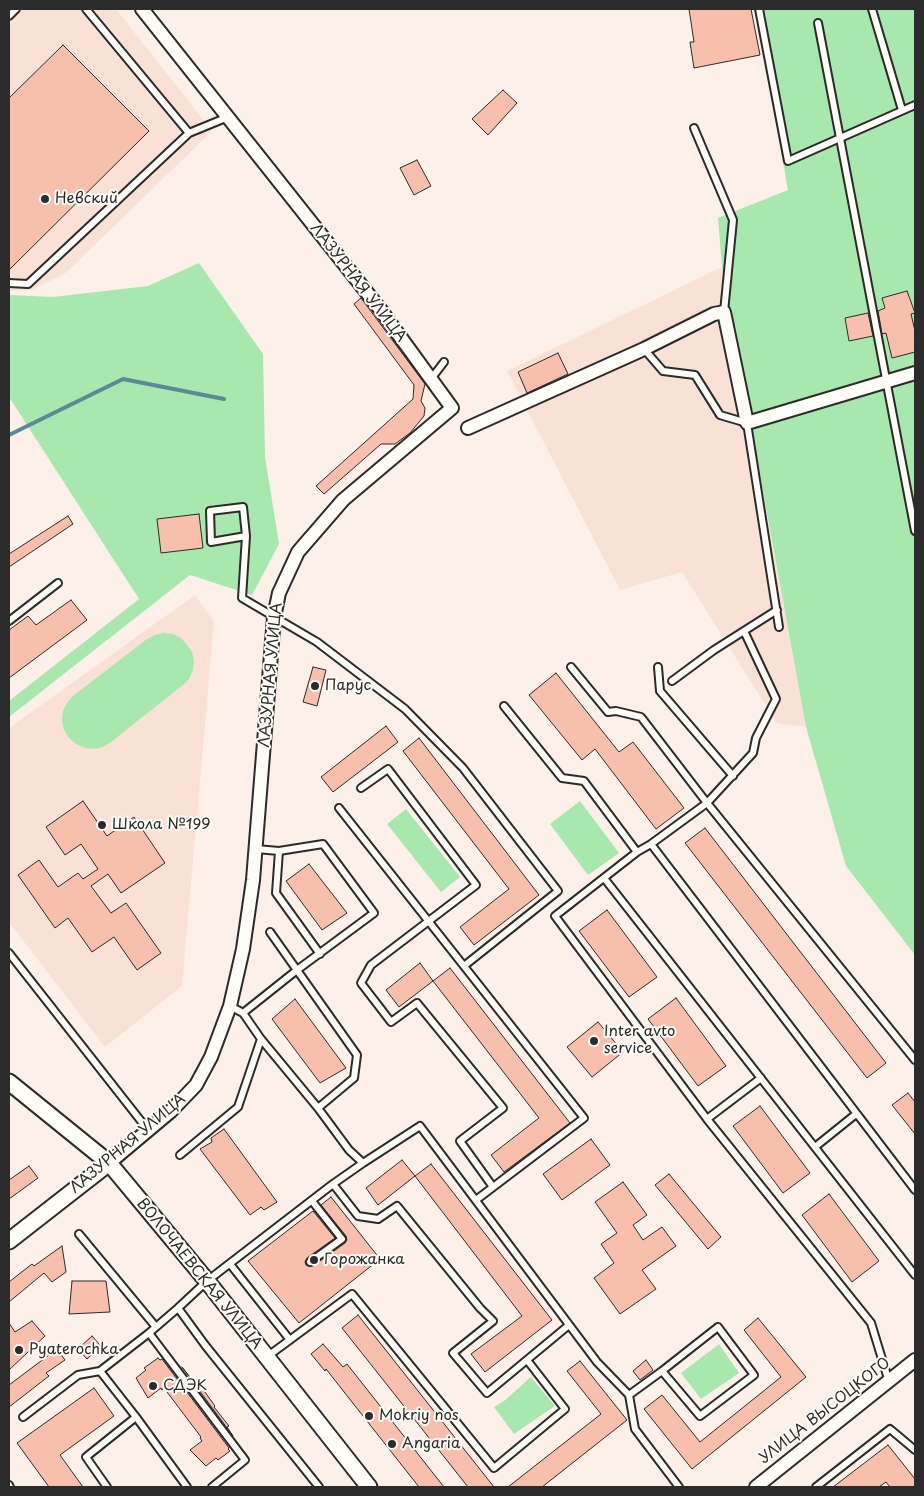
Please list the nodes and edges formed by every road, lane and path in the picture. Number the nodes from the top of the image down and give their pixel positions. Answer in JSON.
{"nodes":[{"id":1,"x":16,"y":9,"type":"edge"},
{"id":2,"x":86,"y":9,"type":"edge"},
{"id":3,"x":142,"y":9,"type":"edge"},
{"id":4,"x":759,"y":9,"type":"edge"},
{"id":5,"x":872,"y":9,"type":"edge"},
{"id":6,"x":9,"y":16,"type":"edge"},
{"id":7,"x":818,"y":23,"type":"dead end"},
{"id":8,"x":915,"y":105,"type":"edge"},
{"id":9,"x":902,"y":110,"type":"junction"},
{"id":10,"x":228,"y":117,"type":"junction"},
{"id":11,"x":694,"y":128,"type":"dead end"},
{"id":12,"x":189,"y":134,"type":"junction"},
{"id":13,"x":840,"y":138,"type":"junction"},
{"id":14,"x":9,"y":283,"type":"edge"},
{"id":15,"x":724,"y":312,"type":"junction"},
{"id":16,"x":644,"y":349,"type":"junction"},
{"id":17,"x":444,"y":362,"type":"dead end"},
{"id":18,"x":915,"y":372,"type":"edge"},
{"id":19,"x":431,"y":379,"type":"junction"},
{"id":20,"x":886,"y":382,"type":"junction"},
{"id":21,"x":747,"y":423,"type":"junction"},
{"id":22,"x":468,"y":428,"type":"dead end"},
{"id":23,"x":915,"y":531,"type":"edge"},
{"id":24,"x":246,"y":536,"type":"junction"},
{"id":25,"x":58,"y":583,"type":"dead end"},
{"id":26,"x":777,"y":610,"type":"junction"},
{"id":27,"x":274,"y":617,"type":"junction"},
{"id":28,"x":9,"y":621,"type":"edge"},
{"id":29,"x":780,"y":627,"type":"dead end"},
{"id":30,"x":744,"y":631,"type":"junction"},
{"id":31,"x":571,"y":667,"type":"dead end"},
{"id":32,"x":658,"y":667,"type":"dead end"},
{"id":33,"x":672,"y":681,"type":"dead end"},
{"id":34,"x":504,"y":706,"type":"dead end"},
{"id":35,"x":733,"y":776,"type":"junction"},
{"id":36,"x":361,"y":788,"type":"dead end"},
{"id":37,"x":707,"y":803,"type":"junction"},
{"id":38,"x":339,"y":808,"type":"dead end"},
{"id":39,"x":651,"y":844,"type":"junction"},
{"id":40,"x":256,"y":849,"type":"junction"},
{"id":41,"x":278,"y":851,"type":"junction"},
{"id":42,"x":637,"y":852,"type":"junction"},
{"id":43,"x":604,"y":878,"type":"junction"},
{"id":44,"x":428,"y":922,"type":"junction"},
{"id":45,"x":270,"y":932,"type":"dead end"},
{"id":46,"x":9,"y":953,"type":"edge"},
{"id":47,"x":320,"y":954,"type":"junction"},
{"id":48,"x":464,"y":966,"type":"junction"},
{"id":49,"x":297,"y":970,"type":"junction"},
{"id":50,"x":230,"y":1006,"type":"junction"},
{"id":51,"x":243,"y":1013,"type":"junction"},
{"id":52,"x":261,"y":1040,"type":"junction"},
{"id":53,"x":915,"y":1060,"type":"edge"},
{"id":54,"x":760,"y":1078,"type":"junction"},
{"id":55,"x":9,"y":1082,"type":"edge"},
{"id":56,"x":318,"y":1108,"type":"junction"},
{"id":57,"x":856,"y":1114,"type":"junction"},
{"id":58,"x":707,"y":1119,"type":"junction"},
{"id":59,"x":148,"y":1130,"type":"junction"},
{"id":60,"x":815,"y":1147,"type":"junction"},
{"id":61,"x":180,"y":1155,"type":"dead end"},
{"id":62,"x":108,"y":1162,"type":"junction"},
{"id":63,"x":363,"y":1162,"type":"junction"},
{"id":64,"x":333,"y":1184,"type":"junction"},
{"id":65,"x":493,"y":1187,"type":"junction"},
{"id":66,"x":915,"y":1190,"type":"edge"},
{"id":67,"x":476,"y":1200,"type":"junction"},
{"id":68,"x":312,"y":1201,"type":"junction"},
{"id":69,"x":79,"y":1234,"type":"dead end"},
{"id":70,"x":10,"y":1239,"type":"edge"},
{"id":71,"x":310,"y":1262,"type":"dead end"},
{"id":72,"x":230,"y":1264,"type":"junction"},
{"id":73,"x":915,"y":1275,"type":"edge"},
{"id":74,"x":207,"y":1281,"type":"junction"},
{"id":75,"x":178,"y":1308,"type":"junction"},
{"id":76,"x":569,"y":1325,"type":"junction"},
{"id":77,"x":156,"y":1327,"type":"junction"},
{"id":78,"x":149,"y":1333,"type":"junction"},
{"id":79,"x":290,"y":1340,"type":"junction"},
{"id":80,"x":267,"y":1357,"type":"junction"},
{"id":81,"x":527,"y":1360,"type":"junction"},
{"id":82,"x":915,"y":1360,"type":"edge"},
{"id":83,"x":100,"y":1371,"type":"junction"},
{"id":84,"x":662,"y":1371,"type":"junction"},
{"id":85,"x":889,"y":1382,"type":"junction"},
{"id":86,"x":629,"y":1395,"type":"junction"},
{"id":87,"x":23,"y":1417,"type":"dead end"},
{"id":88,"x":136,"y":1417,"type":"junction"},
{"id":89,"x":915,"y":1450,"type":"edge"},
{"id":90,"x":107,"y":1487,"type":"edge"},
{"id":91,"x":187,"y":1487,"type":"edge"},
{"id":92,"x":212,"y":1487,"type":"edge"},
{"id":93,"x":319,"y":1487,"type":"edge"},
{"id":94,"x":369,"y":1487,"type":"edge"},
{"id":95,"x":679,"y":1487,"type":"edge"},
{"id":96,"x":756,"y":1487,"type":"edge"},
{"id":97,"x":816,"y":1487,"type":"edge"}],
"edges":[{"from":1,"to":6,"type":"lane"},
{"from":2,"to":12,"type":"lane"},
{"from":3,"to":10,"type":"street","name":"ЛАЗУРНАЯ УЛИЦА"},
{"from":4,"to":13,"type":"lane"},
{"from":5,"to":9,"type":"lane"},
{"from":7,"to":13,"type":"lane"},
{"from":8,"to":9,"type":"lane"},
{"from":9,"to":13,"type":"lane"},
{"from":10,"to":12,"type":"lane"},
{"from":10,"to":19,"type":"street","name":"ЛАЗУРНАЯ УЛИЦА"},
{"from":11,"to":15,"type":"lane"},
{"from":12,"to":14,"type":"lane"},
{"from":13,"to":20,"type":"lane"},
{"from":15,"to":16,"type":"street"},
{"from":15,"to":21,"type":"street"},
{"from":16,"to":21,"type":"lane"},
{"from":16,"to":22,"type":"street"},
{"from":17,"to":19,"type":"lane"},
{"from":18,"to":20,"type":"street"},
{"from":19,"to":27,"type":"street","name":"ЛАЗУРНАЯ УЛИЦА"},
{"from":20,"to":21,"type":"street"},
{"from":20,"to":23,"type":"lane"},
{"from":21,"to":26,"type":"lane"},
{"from":24,"to":24,"type":"lane"},
{"from":24,"to":27,"type":"lane"},
{"from":25,"to":28,"type":"lane"},
{"from":26,"to":29,"type":"lane"},
{"from":26,"to":30,"type":"lane"},
{"from":27,"to":40,"type":"street","name":"ЛАЗУРНАЯ УЛИЦА"},
{"from":27,"to":48,"type":"lane"},
{"from":30,"to":33,"type":"lane"},
{"from":30,"to":35,"type":"lane"},
{"from":31,"to":37,"type":"lane"},
{"from":32,"to":35,"type":"lane"},
{"from":34,"to":42,"type":"lane"},
{"from":35,"to":37,"type":"lane"},
{"from":36,"to":44,"type":"lane"},
{"from":37,"to":39,"type":"lane"},
{"from":37,"to":53,"type":"lane"},
{"from":38,"to":44,"type":"lane"},
{"from":39,"to":42,"type":"lane"},
{"from":39,"to":57,"type":"lane"},
{"from":40,"to":41,"type":"lane"},
{"from":40,"to":50,"type":"street","name":"ЛАЗУРНАЯ УЛИЦА"},
{"from":41,"to":47,"type":"lane"},
{"from":41,"to":47,"type":"lane"},
{"from":42,"to":43,"type":"lane"},
{"from":43,"to":54,"type":"lane"},
{"from":43,"to":58,"type":"lane"},
{"from":44,"to":48,"type":"lane"},
{"from":44,"to":65,"type":"lane"},
{"from":45,"to":49,"type":"lane"},
{"from":46,"to":59,"type":"lane"},
{"from":47,"to":49,"type":"lane"},
{"from":48,"to":65,"type":"lane"},
{"from":49,"to":51,"type":"lane"},
{"from":49,"to":56,"type":"lane"},
{"from":50,"to":51,"type":"lane"},
{"from":50,"to":59,"type":"street","name":"ЛАЗУРНАЯ УЛИЦА"},
{"from":51,"to":52,"type":"lane"},
{"from":52,"to":56,"type":"lane"},
{"from":52,"to":61,"type":"lane"},
{"from":54,"to":58,"type":"lane"},
{"from":54,"to":60,"type":"lane"},
{"from":55,"to":62,"type":"street","name":"ВОЛОЧАЕВСКАЯ УЛИЦА"},
{"from":56,"to":63,"type":"lane"},
{"from":57,"to":60,"type":"lane"},
{"from":57,"to":66,"type":"lane"},
{"from":58,"to":85,"type":"lane"},
{"from":59,"to":62,"type":"street","name":"ЛАЗУРНАЯ УЛИЦА"},
{"from":60,"to":73,"type":"lane"},
{"from":62,"to":70,"type":"street","name":"ЛАЗУРНАЯ УЛИЦА"},
{"from":62,"to":74,"type":"street","name":"ВОЛОЧАЕВСКАЯ УЛИЦА"},
{"from":63,"to":64,"type":"lane"},
{"from":63,"to":67,"type":"lane"},
{"from":64,"to":68,"type":"lane"},
{"from":64,"to":81,"type":"lane"},
{"from":65,"to":67,"type":"lane"},
{"from":67,"to":76,"type":"lane"},
{"from":68,"to":71,"type":"lane"},
{"from":68,"to":72,"type":"lane"},
{"from":69,"to":77,"type":"lane"},
{"from":72,"to":74,"type":"lane"},
{"from":72,"to":79,"type":"lane"},
{"from":74,"to":75,"type":"lane"},
{"from":74,"to":80,"type":"street","name":"ВОЛОЧАЕВСКАЯ УЛИЦА"},
{"from":75,"to":77,"type":"lane"},
{"from":75,"to":93,"type":"lane"},
{"from":76,"to":81,"type":"lane"},
{"from":76,"to":86,"type":"lane"},
{"from":77,"to":78,"type":"lane"},
{"from":78,"to":83,"type":"lane"},
{"from":78,"to":92,"type":"lane"},
{"from":79,"to":80,"type":"lane"},
{"from":79,"to":81,"type":"lane"},
{"from":80,"to":94,"type":"street","name":"ВОЛОЧАЕВСКАЯ УЛИЦА"},
{"from":82,"to":85,"type":"street","name":"УЛИЦА ВЫСОЦКОГО"},
{"from":83,"to":87,"type":"lane"},
{"from":83,"to":88,"type":"lane"},
{"from":84,"to":84,"type":"lane"},
{"from":84,"to":86,"type":"lane"},
{"from":85,"to":96,"type":"street","name":"УЛИЦА ВЫСОЦКОГО"},
{"from":86,"to":95,"type":"lane"},
{"from":88,"to":90,"type":"lane"},
{"from":88,"to":91,"type":"lane"},
{"from":89,"to":97,"type":"lane"}]}
